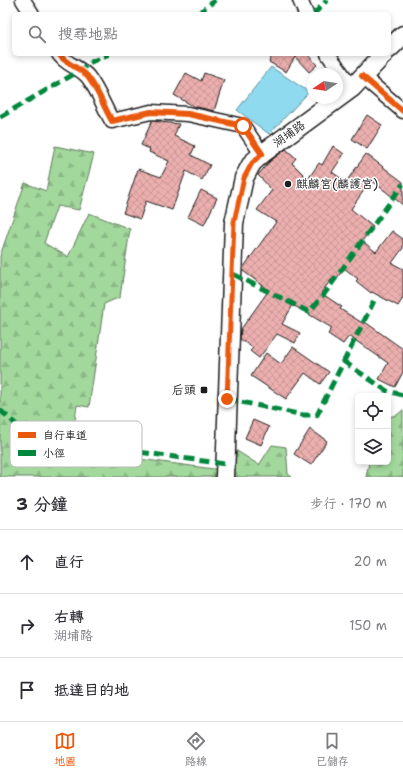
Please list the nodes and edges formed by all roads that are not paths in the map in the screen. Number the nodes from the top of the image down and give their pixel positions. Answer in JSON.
{"nodes":[{"id":1,"x":23,"y":0,"type":"edge"},
{"id":2,"x":300,"y":0,"type":"edge"},
{"id":3,"x":31,"y":12,"type":"edge"},
{"id":4,"x":305,"y":12,"type":"edge"},
{"id":5,"x":403,"y":35,"type":"edge"},
{"id":6,"x":391,"y":47,"type":"edge"},
{"id":7,"x":60,"y":56,"type":"edge"},
{"id":8,"x":330,"y":56,"type":"edge"},
{"id":9,"x":382,"y":56,"type":"edge"},
{"id":10,"x":357,"y":82,"type":"junction"},
{"id":11,"x":403,"y":111,"type":"edge"},
{"id":12,"x":262,"y":154,"type":"junction"},
{"id":13,"x":224,"y":477,"type":"edge"}],
"edges":[{"from":1,"to":3,"type":"street"},
{"from":2,"to":4,"type":"street"},
{"from":5,"to":6,"type":"main road"},
{"from":7,"to":12,"type":"street"},
{"from":8,"to":10,"type":"street"},
{"from":9,"to":10,"type":"main road","name":"湖埔路"},
{"from":10,"to":11,"type":"street"},
{"from":10,"to":12,"type":"main road","name":"湖埔路"},
{"from":12,"to":13,"type":"main road","name":"湖埔路"}]}
